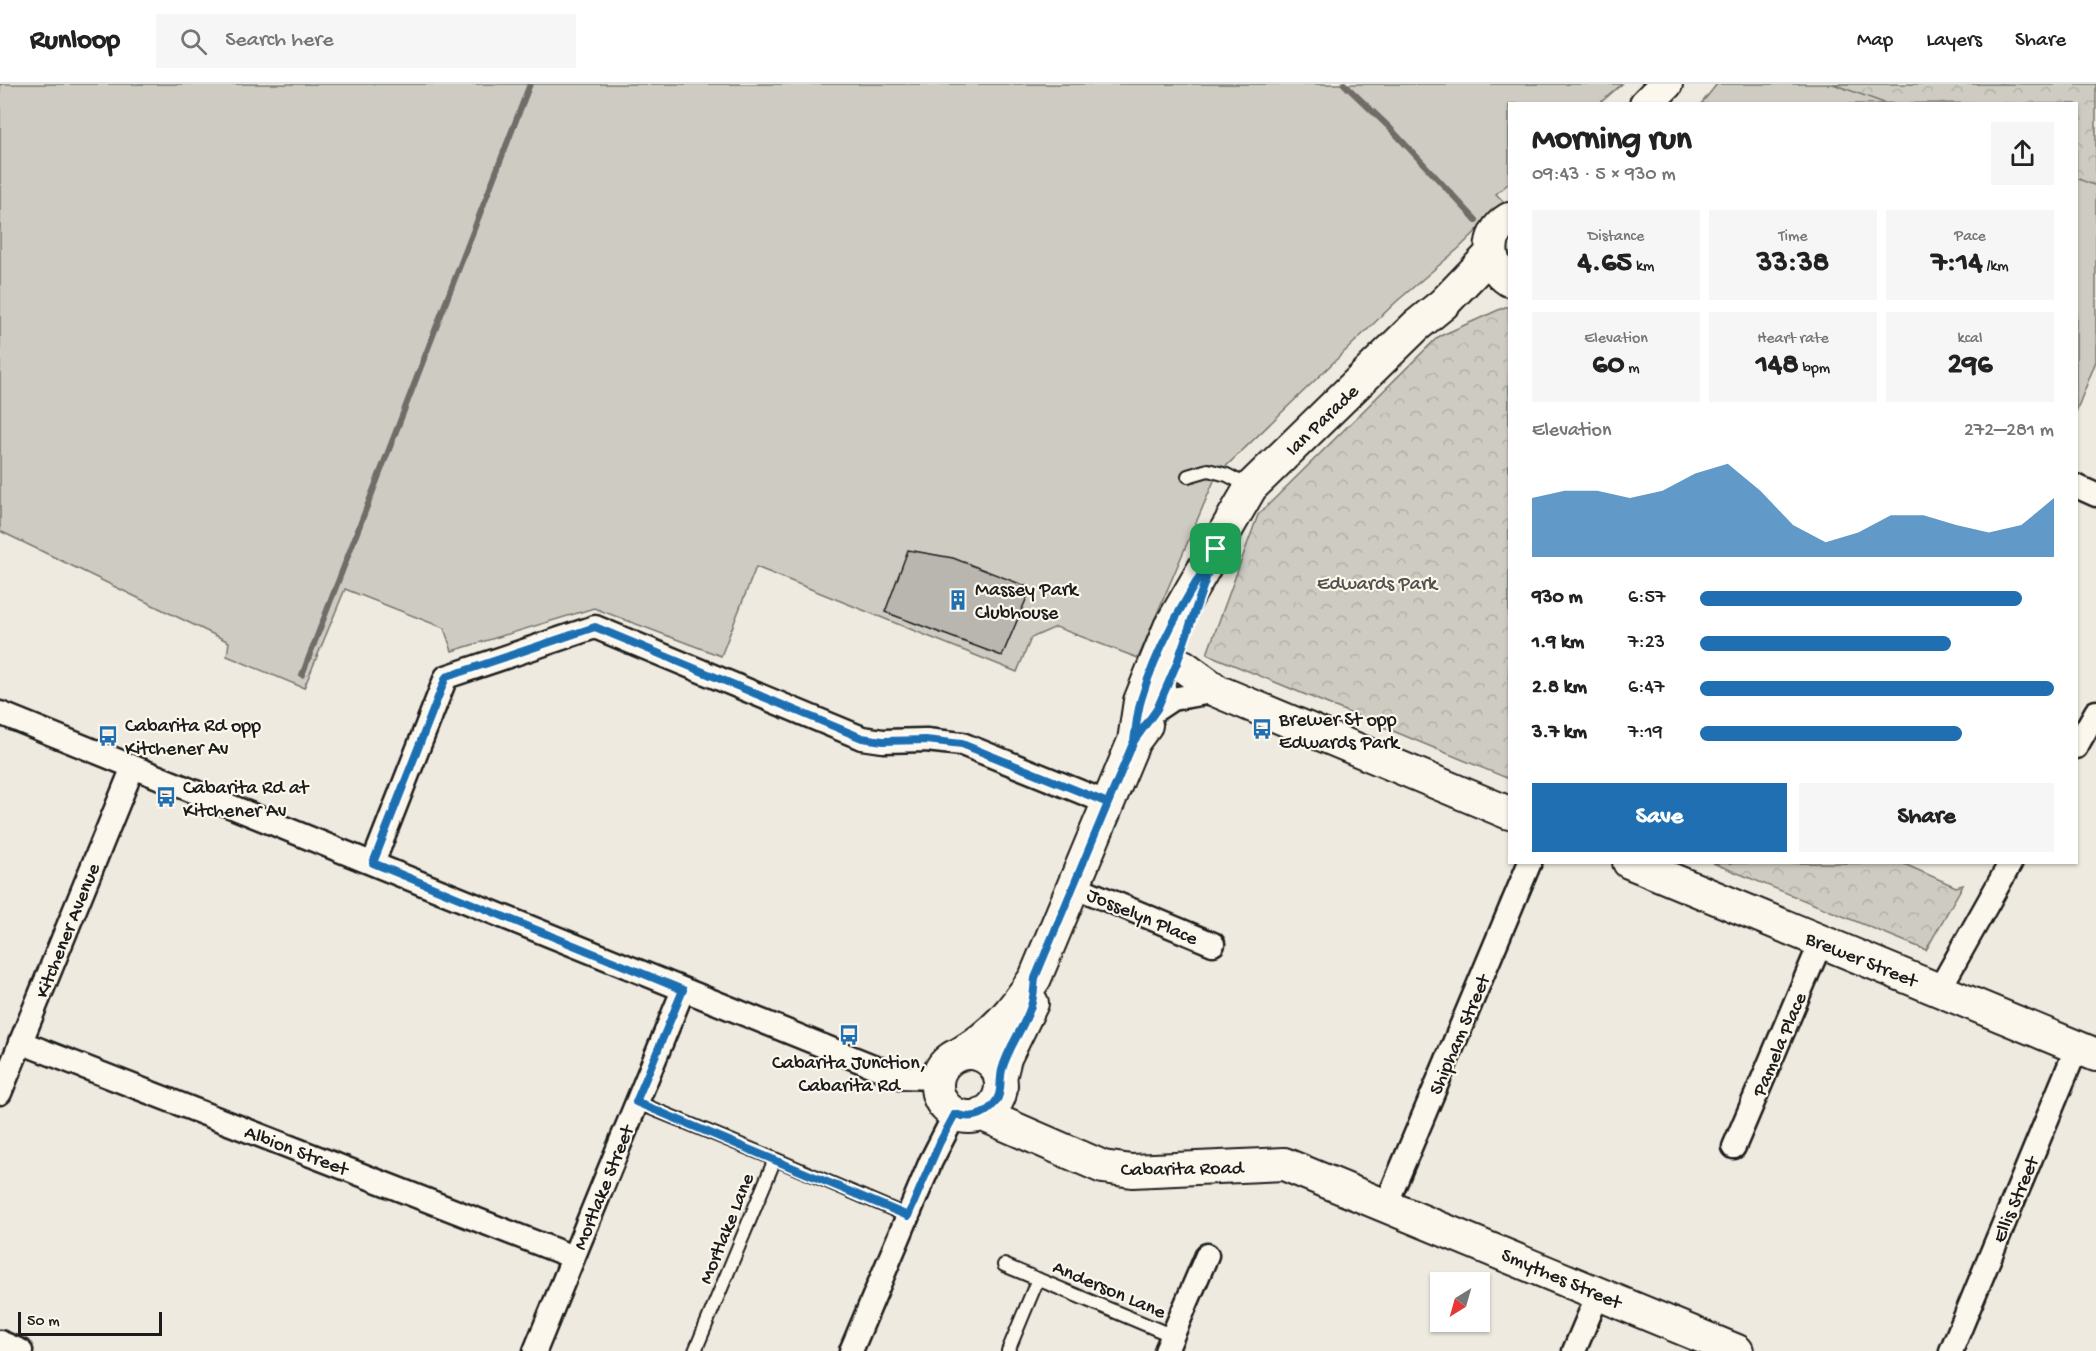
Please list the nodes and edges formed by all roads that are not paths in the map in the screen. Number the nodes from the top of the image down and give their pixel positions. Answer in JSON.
{"nodes":[{"id":1,"x":1666,"y":84,"type":"edge"},
{"id":2,"x":1648,"y":102,"type":"edge"},
{"id":3,"x":1508,"y":220,"type":"edge"},
{"id":4,"x":1491,"y":254,"type":"junction"},
{"id":5,"x":1508,"y":279,"type":"edge"},
{"id":6,"x":1508,"y":285,"type":"edge"},
{"id":7,"x":1443,"y":304,"type":"junction"},
{"id":8,"x":1188,"y":476,"type":"dead end"},
{"id":9,"x":2078,"y":487,"type":"edge"},
{"id":10,"x":1251,"y":488,"type":"junction"},
{"id":11,"x":2096,"y":495,"type":"edge"},
{"id":12,"x":1164,"y":681,"type":"junction"},
{"id":13,"x":2096,"y":712,"type":"edge"},
{"id":14,"x":0,"y":713,"type":"edge"},
{"id":15,"x":2078,"y":744,"type":"edge"},
{"id":16,"x":133,"y":767,"type":"junction"},
{"id":17,"x":1108,"y":803,"type":"junction"},
{"id":18,"x":1508,"y":813,"type":"edge"},
{"id":19,"x":373,"y":863,"type":"junction"},
{"id":20,"x":1529,"y":864,"type":"edge"},
{"id":21,"x":1634,"y":864,"type":"edge"},
{"id":22,"x":2010,"y":864,"type":"edge"},
{"id":23,"x":1074,"y":886,"type":"junction"},
{"id":24,"x":1821,"y":942,"type":"junction"},
{"id":25,"x":1213,"y":944,"type":"dead end"},
{"id":26,"x":1035,"y":978,"type":"junction"},
{"id":27,"x":683,"y":990,"type":"junction"},
{"id":28,"x":1939,"y":990,"type":"junction"},
{"id":29,"x":21,"y":1042,"type":"junction"},
{"id":30,"x":2086,"y":1051,"type":"edge"},
{"id":31,"x":960,"y":1054,"type":"junction"},
{"id":32,"x":937,"y":1078,"type":"junction"},
{"id":33,"x":1000,"y":1078,"type":"junction"},
{"id":34,"x":0,"y":1093,"type":"edge"},
{"id":35,"x":636,"y":1102,"type":"junction"},
{"id":36,"x":968,"y":1114,"type":"junction"},
{"id":37,"x":1734,"y":1147,"type":"dead end"},
{"id":38,"x":775,"y":1159,"type":"junction"},
{"id":39,"x":1386,"y":1205,"type":"junction"},
{"id":40,"x":908,"y":1216,"type":"junction"},
{"id":41,"x":1207,"y":1255,"type":"dead end"},
{"id":42,"x":573,"y":1257,"type":"junction"},
{"id":43,"x":1004,"y":1265,"type":"dead end"},
{"id":44,"x":1038,"y":1279,"type":"junction"},
{"id":45,"x":1599,"y":1292,"type":"junction"},
{"id":46,"x":0,"y":1342,"type":"edge"},
{"id":47,"x":1170,"y":1343,"type":"edge"},
{"id":48,"x":21,"y":1351,"type":"edge"},
{"id":49,"x":535,"y":1351,"type":"edge"},
{"id":50,"x":695,"y":1351,"type":"edge"},
{"id":51,"x":851,"y":1351,"type":"edge"},
{"id":52,"x":1008,"y":1351,"type":"edge"},
{"id":53,"x":1574,"y":1351,"type":"edge"},
{"id":54,"x":1737,"y":1351,"type":"edge"},
{"id":55,"x":1950,"y":1351,"type":"edge"}],
"edges":[{"from":1,"to":2,"type":"main road"},
{"from":3,"to":4,"type":"main road"},
{"from":4,"to":5,"type":"main road"},
{"from":4,"to":7,"type":"main road","name":"Ian Parade"},
{"from":6,"to":7,"type":"main road","name":"Ian Parade"},
{"from":7,"to":10,"type":"main road","name":"Ian Parade"},
{"from":8,"to":10,"type":"lane"},
{"from":9,"to":11,"type":"street"},
{"from":10,"to":12,"type":"main road","name":"Ian Parade"},
{"from":12,"to":17,"type":"main road","name":"Ian Parade"},
{"from":12,"to":18,"type":"main road"},
{"from":13,"to":15,"type":"street"},
{"from":14,"to":16,"type":"street"},
{"from":16,"to":19,"type":"street"},
{"from":16,"to":29,"type":"street","name":"Kitchener Avenue"},
{"from":17,"to":19,"type":"street"},
{"from":17,"to":23,"type":"main road","name":"Ian Parade"},
{"from":19,"to":27,"type":"street"},
{"from":20,"to":39,"type":"street","name":"Shipham Street"},
{"from":21,"to":24,"type":"main road","name":"Brewer Street"},
{"from":22,"to":28,"type":"street"},
{"from":23,"to":25,"type":"street","name":"Josselyn Place"},
{"from":23,"to":26,"type":"main road","name":"Ian Parade"},
{"from":24,"to":28,"type":"main road","name":"Brewer Street"},
{"from":24,"to":37,"type":"street","name":"Pamela Place"},
{"from":26,"to":31,"type":"main road"},
{"from":26,"to":33,"type":"main road"},
{"from":27,"to":32,"type":"street"},
{"from":27,"to":35,"type":"street","name":"Mortlake Street"},
{"from":28,"to":30,"type":"main road","name":"Brewer Street"},
{"from":29,"to":34,"type":"street","name":"Kitchener Avenue"},
{"from":29,"to":42,"type":"street","name":"Albion Street"},
{"from":30,"to":55,"type":"street","name":"Ellis Street"},
{"from":31,"to":32,"type":"main road"},
{"from":31,"to":33,"type":"main road"},
{"from":32,"to":36,"type":"main road"},
{"from":33,"to":36,"type":"main road"},
{"from":35,"to":38,"type":"lane","name":"Mortlake Lane"},
{"from":35,"to":42,"type":"street","name":"Mortlake Street"},
{"from":36,"to":39,"type":"main road","name":"Cabarita Road"},
{"from":36,"to":40,"type":"street"},
{"from":38,"to":40,"type":"lane"},
{"from":38,"to":50,"type":"lane","name":"Mortlake Lane"},
{"from":39,"to":45,"type":"main road","name":"Smythes Street"},
{"from":40,"to":51,"type":"street"},
{"from":41,"to":47,"type":"street"},
{"from":42,"to":49,"type":"street","name":"Mortlake Street"},
{"from":43,"to":44,"type":"lane"},
{"from":44,"to":47,"type":"lane","name":"Anderson Lane"},
{"from":44,"to":52,"type":"lane","name":"Anderson Lane"},
{"from":45,"to":53,"type":"street"},
{"from":45,"to":54,"type":"main road","name":"Smythes Street"},
{"from":46,"to":48,"type":"street"}]}
